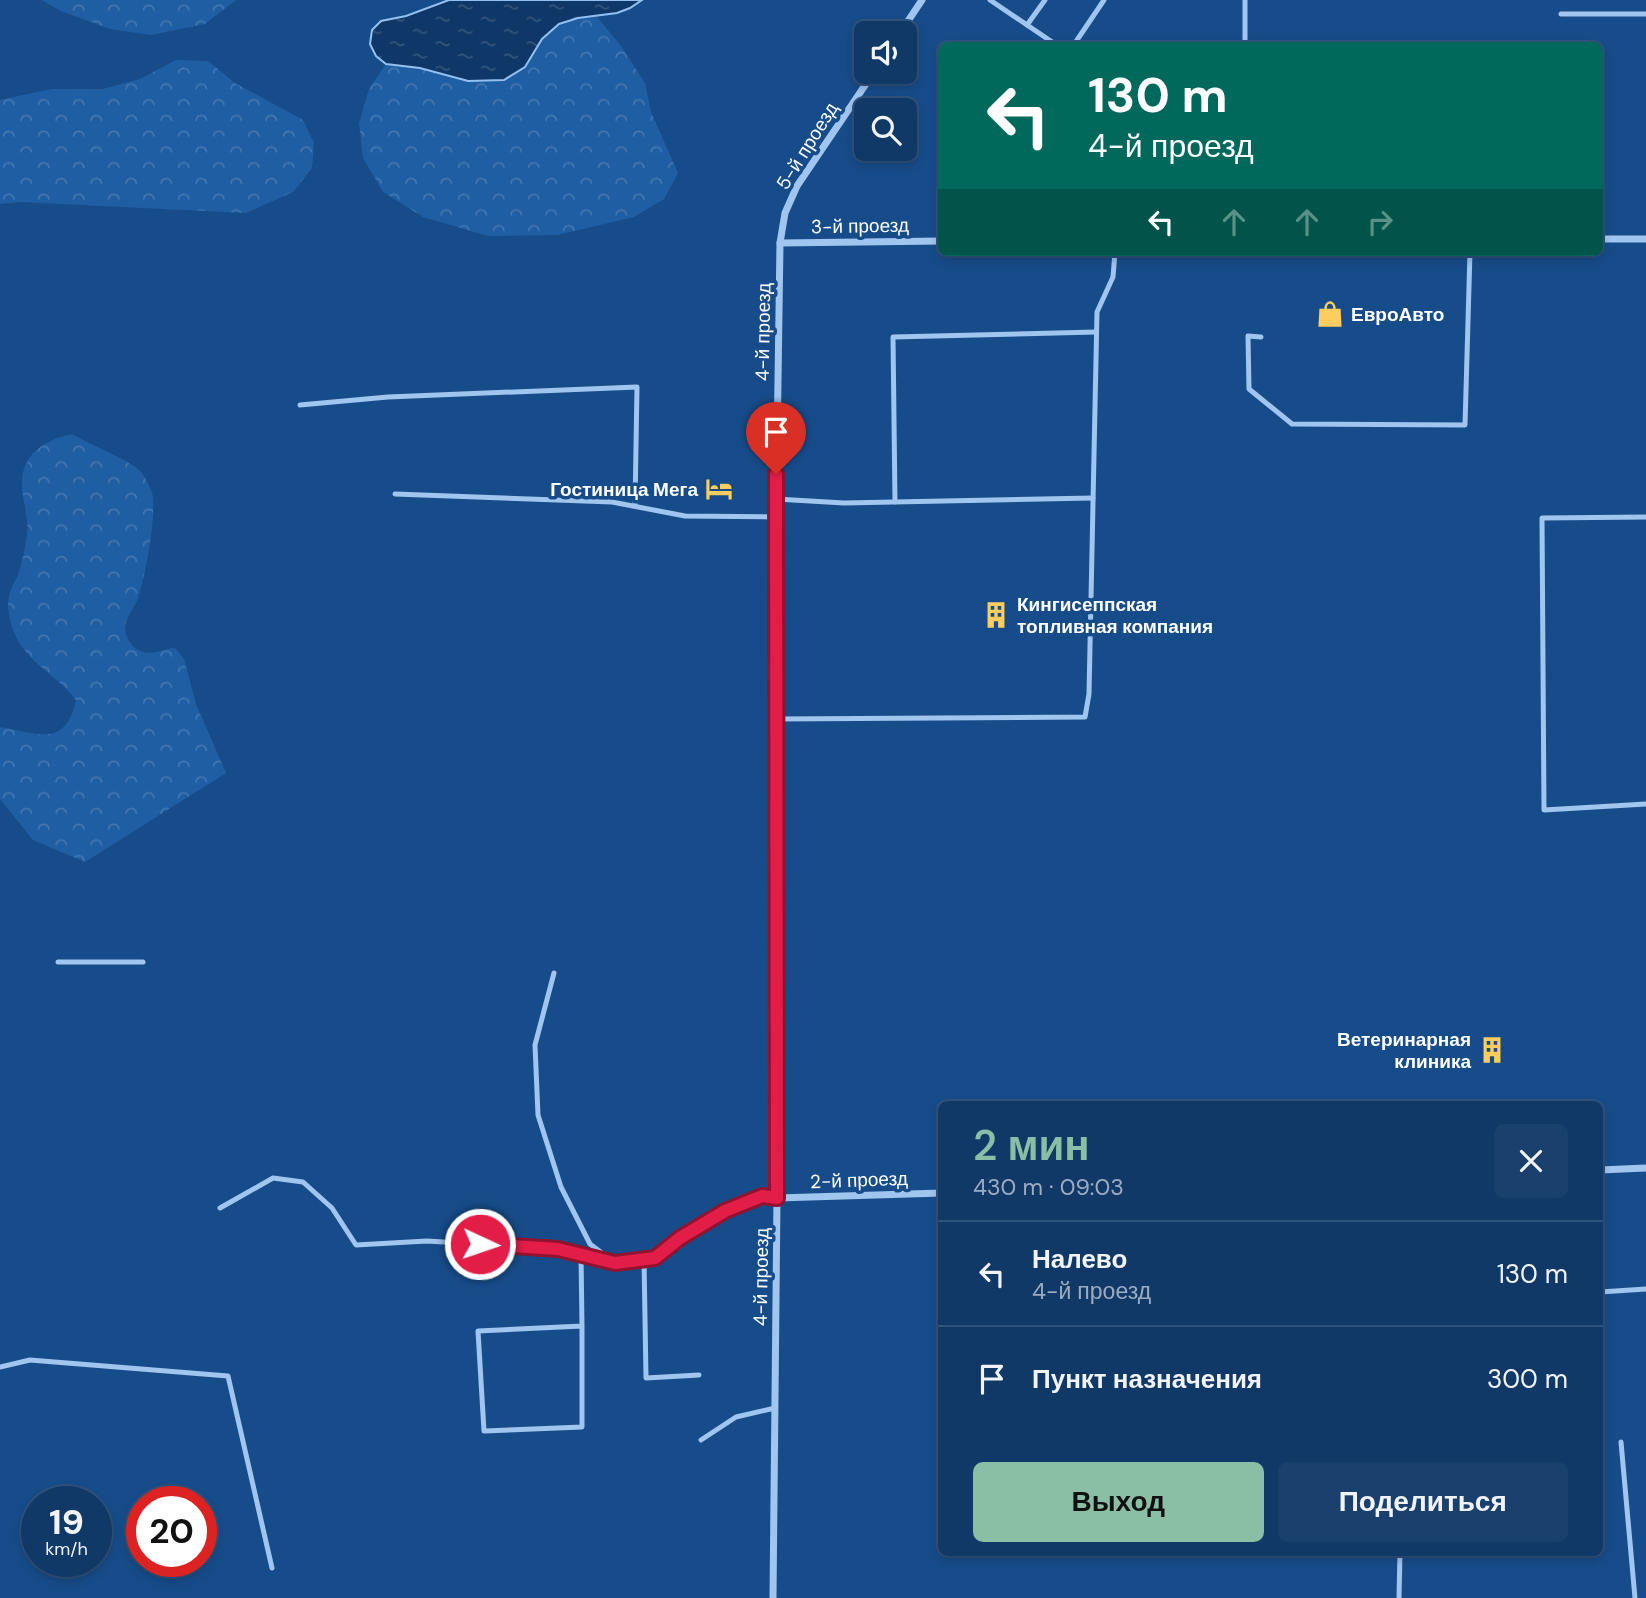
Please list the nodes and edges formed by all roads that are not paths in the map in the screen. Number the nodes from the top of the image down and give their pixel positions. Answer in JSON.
{"nodes":[{"id":1,"x":922,"y":0,"type":"edge"},
{"id":2,"x":989,"y":0,"type":"edge"},
{"id":3,"x":1045,"y":0,"type":"edge"},
{"id":4,"x":1104,"y":0,"type":"edge"},
{"id":5,"x":1245,"y":0,"type":"edge"},
{"id":6,"x":1561,"y":14,"type":"dead end"},
{"id":7,"x":1646,"y":14,"type":"edge"},
{"id":8,"x":908,"y":21,"type":"edge"},
{"id":9,"x":1027,"y":25,"type":"junction"},
{"id":10,"x":1052,"y":42,"type":"edge"},
{"id":11,"x":1076,"y":42,"type":"edge"},
{"id":12,"x":1244,"y":42,"type":"edge"},
{"id":13,"x":866,"y":84,"type":"edge"},
{"id":14,"x":1603,"y":237,"type":"edge"},
{"id":15,"x":1646,"y":239,"type":"edge"},
{"id":16,"x":938,"y":241,"type":"edge"},
{"id":17,"x":780,"y":243,"type":"junction"},
{"id":18,"x":1115,"y":256,"type":"edge"},
{"id":19,"x":1470,"y":256,"type":"edge"},
{"id":20,"x":1096,"y":332,"type":"junction"},
{"id":21,"x":1261,"y":337,"type":"dead end"},
{"id":22,"x":300,"y":405,"type":"dead end"},
{"id":23,"x":395,"y":494,"type":"dead end"},
{"id":24,"x":1093,"y":498,"type":"junction"},
{"id":25,"x":776,"y":499,"type":"junction"},
{"id":26,"x":895,"y":502,"type":"junction"},
{"id":27,"x":635,"y":506,"type":"junction"},
{"id":28,"x":776,"y":517,"type":"junction"},
{"id":29,"x":1646,"y":517,"type":"edge"},
{"id":30,"x":777,"y":719,"type":"junction"},
{"id":31,"x":1646,"y":804,"type":"edge"},
{"id":32,"x":58,"y":962,"type":"dead end"},
{"id":33,"x":143,"y":962,"type":"dead end"},
{"id":34,"x":554,"y":973,"type":"dead end"},
{"id":35,"x":1646,"y":1168,"type":"edge"},
{"id":36,"x":1603,"y":1170,"type":"edge"},
{"id":37,"x":938,"y":1193,"type":"edge"},
{"id":38,"x":777,"y":1198,"type":"junction"},
{"id":39,"x":220,"y":1208,"type":"dead end"},
{"id":40,"x":582,"y":1255,"type":"junction"},
{"id":41,"x":644,"y":1259,"type":"junction"},
{"id":42,"x":615,"y":1263,"type":"junction"},
{"id":43,"x":1646,"y":1289,"type":"edge"},
{"id":44,"x":1603,"y":1292,"type":"edge"},
{"id":45,"x":582,"y":1326,"type":"junction"},
{"id":46,"x":0,"y":1367,"type":"edge"},
{"id":47,"x":699,"y":1375,"type":"dead end"},
{"id":48,"x":775,"y":1408,"type":"junction"},
{"id":49,"x":701,"y":1440,"type":"dead end"},
{"id":50,"x":1621,"y":1442,"type":"dead end"},
{"id":51,"x":1400,"y":1556,"type":"edge"},
{"id":52,"x":272,"y":1568,"type":"dead end"},
{"id":53,"x":773,"y":1598,"type":"edge"},
{"id":54,"x":1399,"y":1598,"type":"edge"},
{"id":55,"x":1635,"y":1598,"type":"edge"}],
"edges":[{"from":1,"to":8,"type":"street"},
{"from":2,"to":9,"type":"lane"},
{"from":3,"to":9,"type":"lane"},
{"from":4,"to":11,"type":"lane"},
{"from":5,"to":12,"type":"lane"},
{"from":6,"to":7,"type":"lane"},
{"from":9,"to":10,"type":"lane"},
{"from":13,"to":17,"type":"street","name":"5-й проезд"},
{"from":14,"to":15,"type":"street"},
{"from":16,"to":17,"type":"street","name":"3-й проезд"},
{"from":17,"to":25,"type":"street","name":"4-й проезд"},
{"from":18,"to":20,"type":"lane"},
{"from":19,"to":21,"type":"lane"},
{"from":20,"to":24,"type":"lane"},
{"from":20,"to":26,"type":"lane"},
{"from":22,"to":27,"type":"lane"},
{"from":23,"to":27,"type":"lane"},
{"from":24,"to":26,"type":"lane"},
{"from":24,"to":30,"type":"lane"},
{"from":25,"to":26,"type":"lane"},
{"from":25,"to":28,"type":"street","name":"4-й проезд"},
{"from":27,"to":28,"type":"lane"},
{"from":28,"to":30,"type":"street","name":"4-й проезд"},
{"from":29,"to":31,"type":"lane"},
{"from":30,"to":38,"type":"street","name":"4-й проезд"},
{"from":32,"to":33,"type":"lane"},
{"from":34,"to":42,"type":"lane"},
{"from":35,"to":36,"type":"street"},
{"from":37,"to":38,"type":"street","name":"2-й проезд"},
{"from":38,"to":41,"type":"lane"},
{"from":38,"to":48,"type":"street","name":"4-й проезд"},
{"from":39,"to":40,"type":"lane"},
{"from":40,"to":42,"type":"lane"},
{"from":40,"to":45,"type":"lane"},
{"from":41,"to":42,"type":"lane"},
{"from":41,"to":47,"type":"lane"},
{"from":43,"to":44,"type":"lane"},
{"from":45,"to":45,"type":"lane"},
{"from":46,"to":52,"type":"lane"},
{"from":48,"to":49,"type":"lane"},
{"from":48,"to":53,"type":"street","name":"4-й проезд"},
{"from":50,"to":55,"type":"lane"},
{"from":51,"to":54,"type":"lane"}]}
